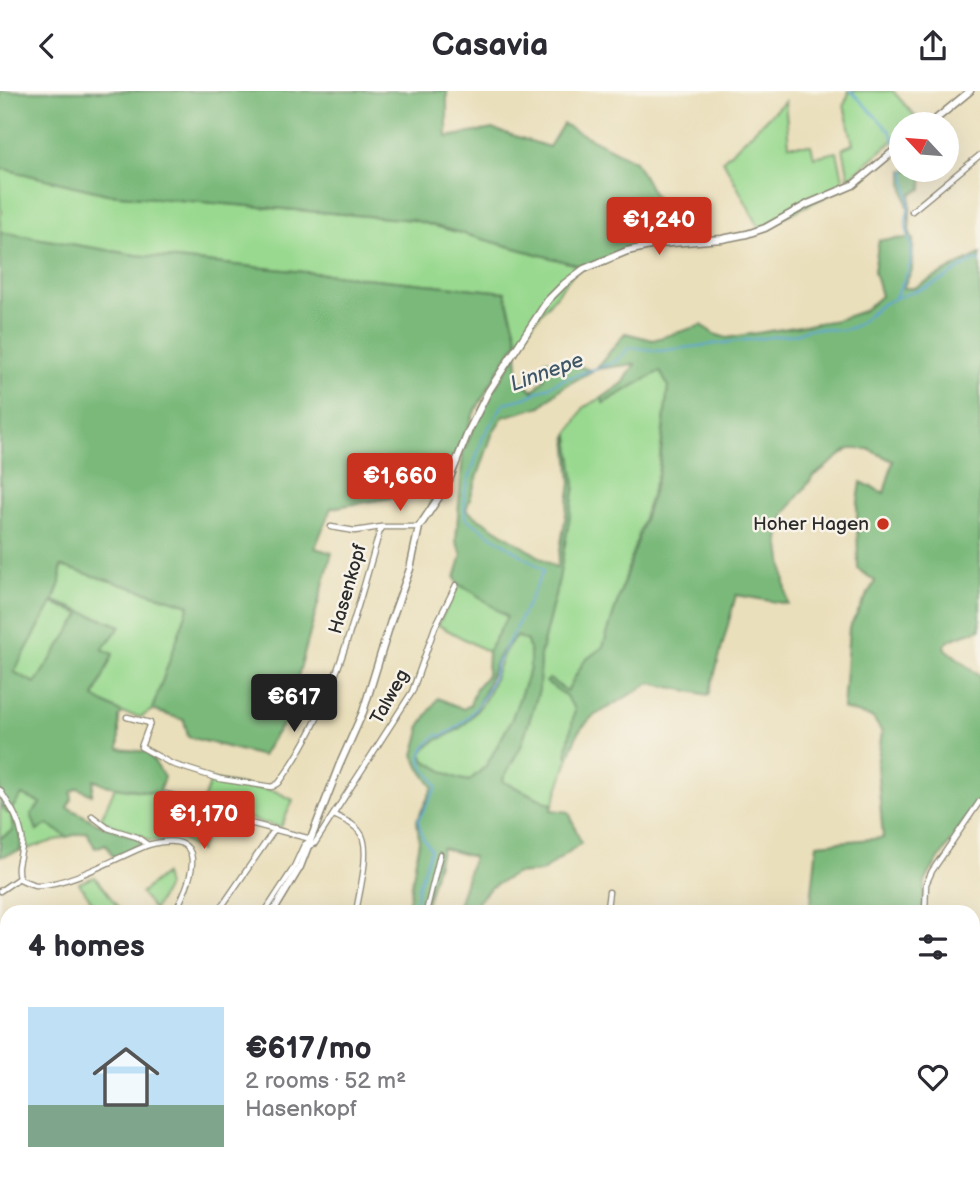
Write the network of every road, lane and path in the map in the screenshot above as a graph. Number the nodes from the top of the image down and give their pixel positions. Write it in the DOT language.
graph roads {
  1 [pos="970,91"];
  2 [pos="945,112"];
  3 [pos="889,154"];
  4 [pos="980,155"];
  5 [pos="912,211"];
  6 [pos="331,527"];
  7 [pos="381,527"];
  8 [pos="419,527"];
  9 [pos="456,586"];
  10 [pos="127,716"];
  11 [pos="0,790"];
  12 [pos="166,794"];
  13 [pos="980,801"];
  14 [pos="92,815"];
  15 [pos="334,815"];
  16 [pos="276,829"];
  17 [pos="310,842"];
  18 [pos="148,845"];
  19 [pos="440,854"];
  20 [pos="19,878"];
  21 [pos="0,891"];
  22 [pos="609,892"];
  23 [pos="178,905"];
  24 [pos="223,905"];
  25 [pos="270,905"];
  26 [pos="277,905"];
  27 [pos="357,905"];
  28 [pos="428,905"];
  29 [pos="607,905"];
  30 [pos="927,905"];
  1 -- 2 [label="main road"];
  3 -- 8 [label="main road"];
  4 -- 5 [label="street"];
  6 -- 7 [label="street"];
  7 -- 8 [label="street"];
  7 -- 10 [label="street, Hasenkopf"];
  8 -- 17 [label="main road"];
  9 -- 15 [label="street, Talweg"];
  11 -- 20 [label="street"];
  12 -- 16 [label="street"];
  13 -- 30 [label="street"];
  14 -- 18 [label="street"];
  15 -- 17 [label="street, Talweg"];
  15 -- 27 [label="street"];
  16 -- 17 [label="street"];
  16 -- 24 [label="street"];
  17 -- 25 [label="street, Talweg"];
  17 -- 26 [label="main road"];
  18 -- 20 [label="street"];
  18 -- 23 [label="street"];
  19 -- 28 [label="street"];
  20 -- 21 [label="street"];
  22 -- 29 [label="street"];
}
